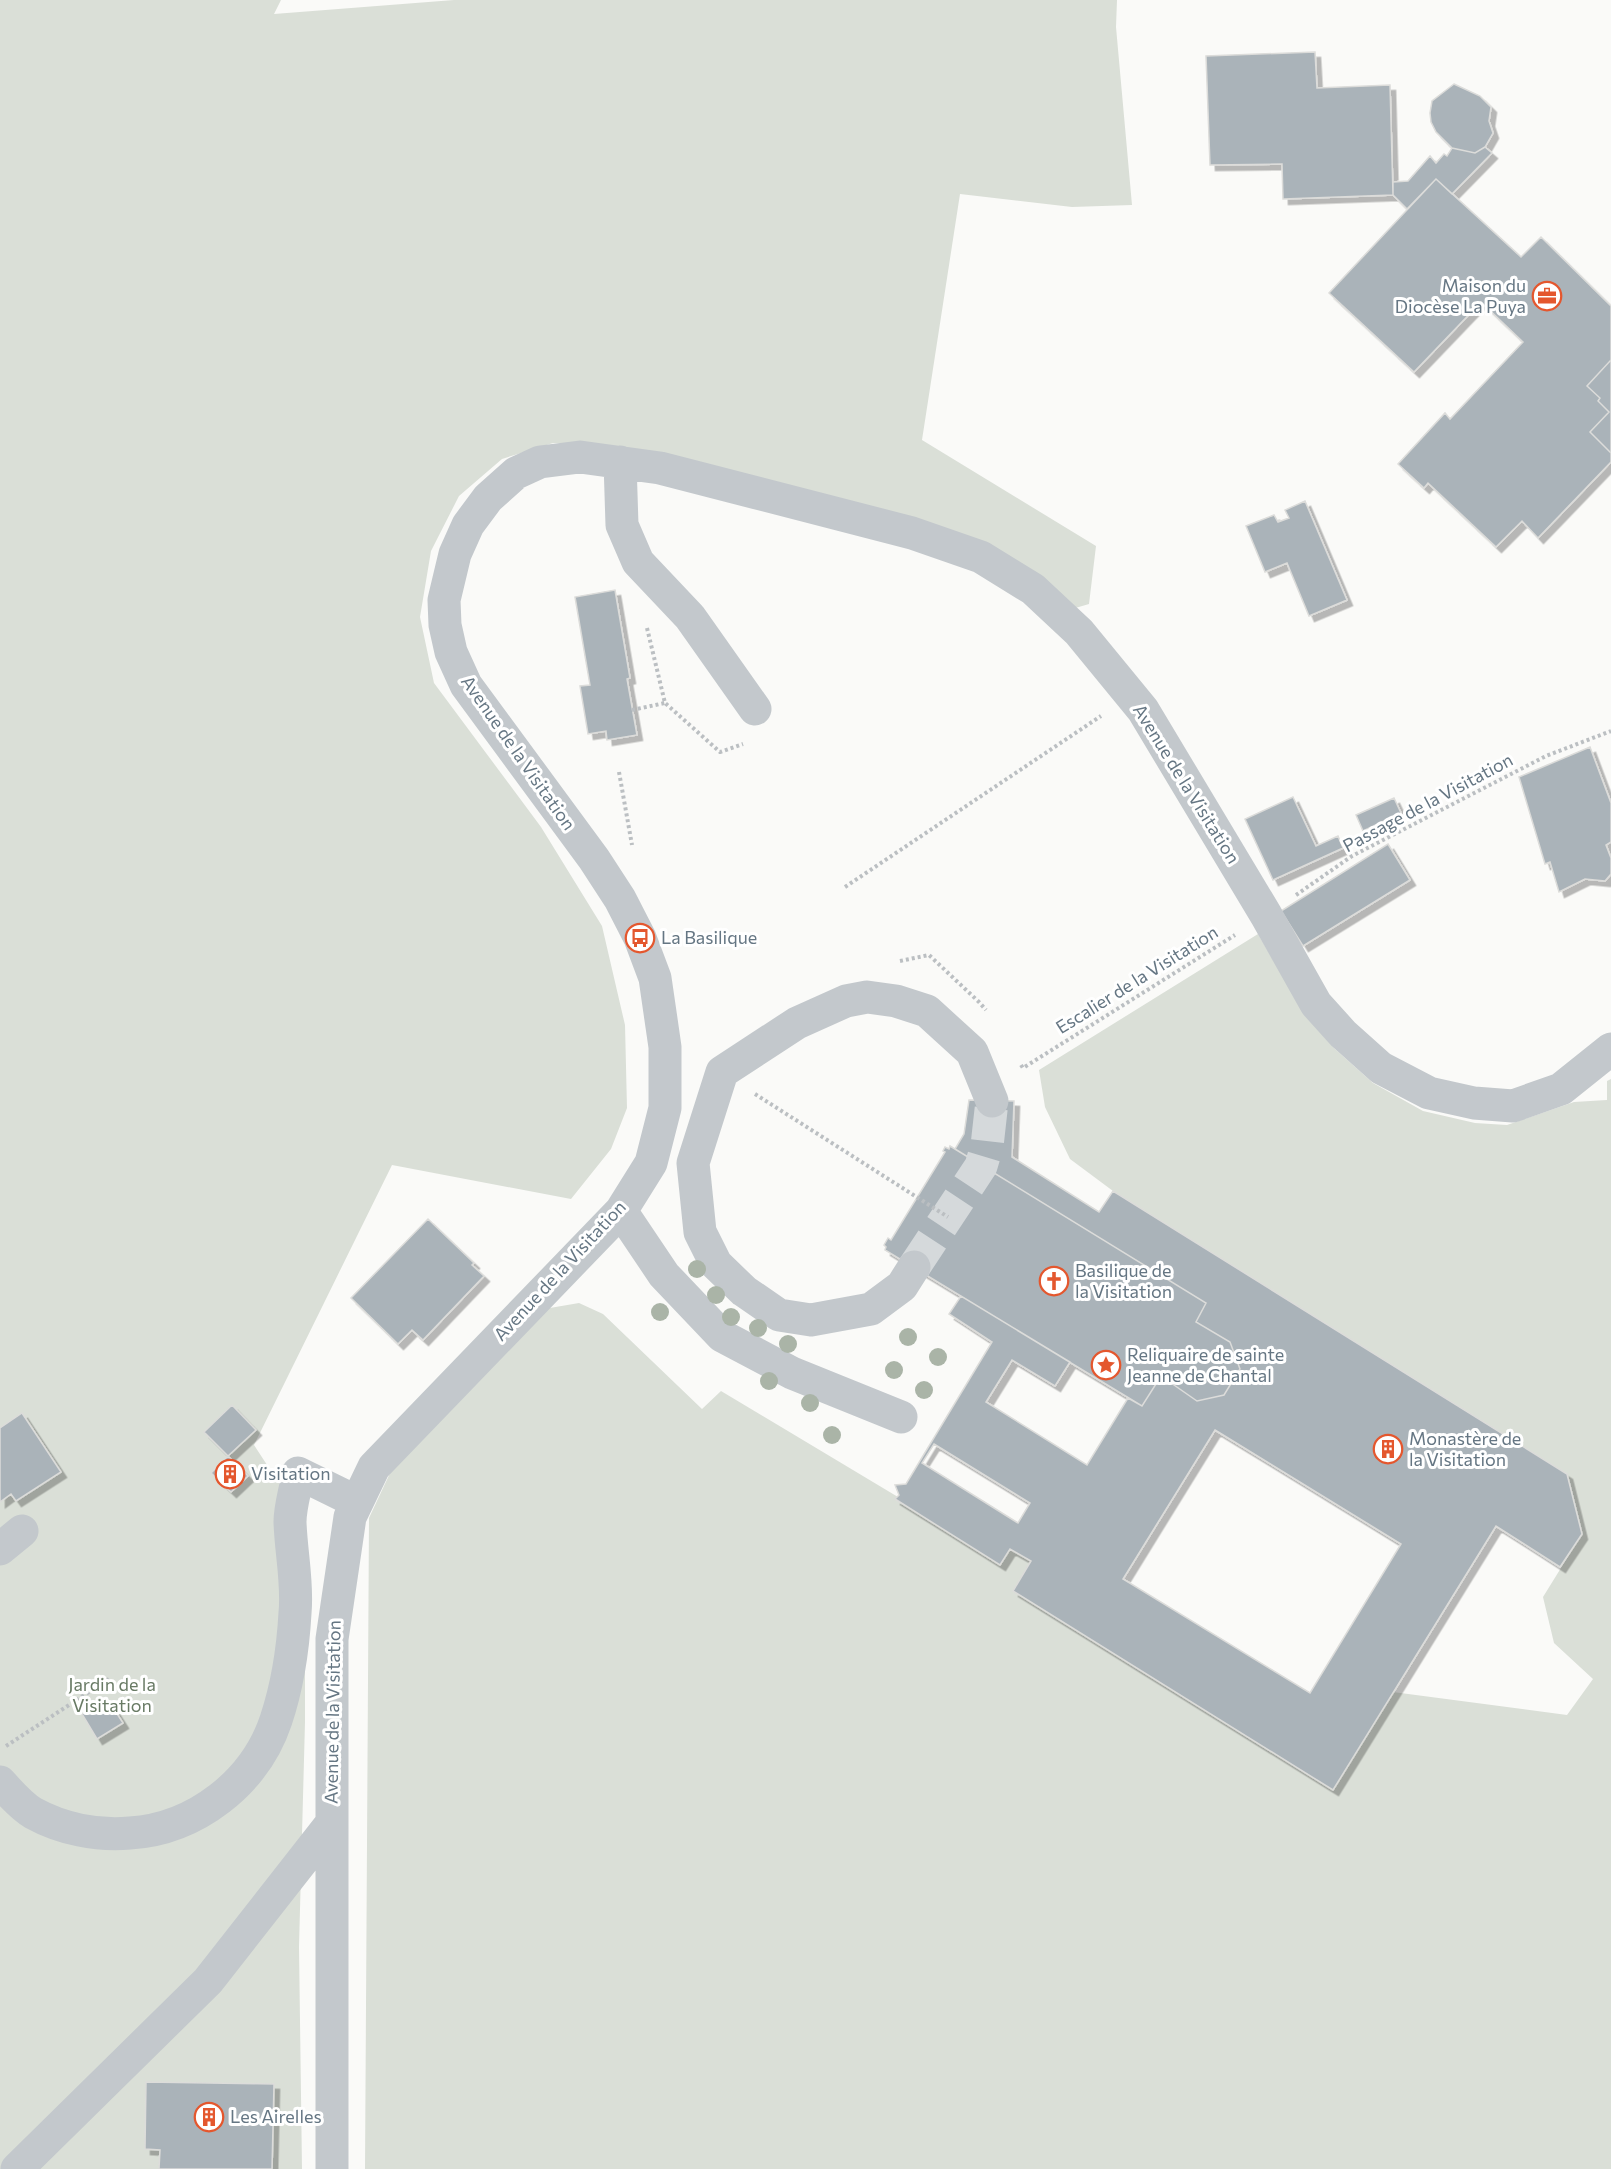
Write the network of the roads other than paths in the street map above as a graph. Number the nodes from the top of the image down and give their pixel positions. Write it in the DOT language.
graph roads {
  1 [pos="620,462"];
  2 [pos="755,709"];
  3 [pos="1611,1049"];
  4 [pos="992,1101"];
  5 [pos="621,1211"];
  6 [pos="914,1267"];
  7 [pos="901,1417"];
  8 [pos="357,1502"];
  9 [pos="0,1782"];
  10 [pos="331,1824"];
  11 [pos="17,2169"];
  12 [pos="332,2169"];
  1 -- 2 [label="street"];
  1 -- 3 [label="street, Avenue de la Visitation"];
  1 -- 5 [label="street, Avenue de la Visitation"];
  4 -- 6 [label="street"];
  5 -- 7 [label="street"];
  5 -- 8 [label="street, Avenue de la Visitation"];
  8 -- 9 [label="street"];
  8 -- 10 [label="street, Avenue de la Visitation"];
  10 -- 11 [label="street"];
  10 -- 12 [label="street, Avenue de la Visitation"];
}
